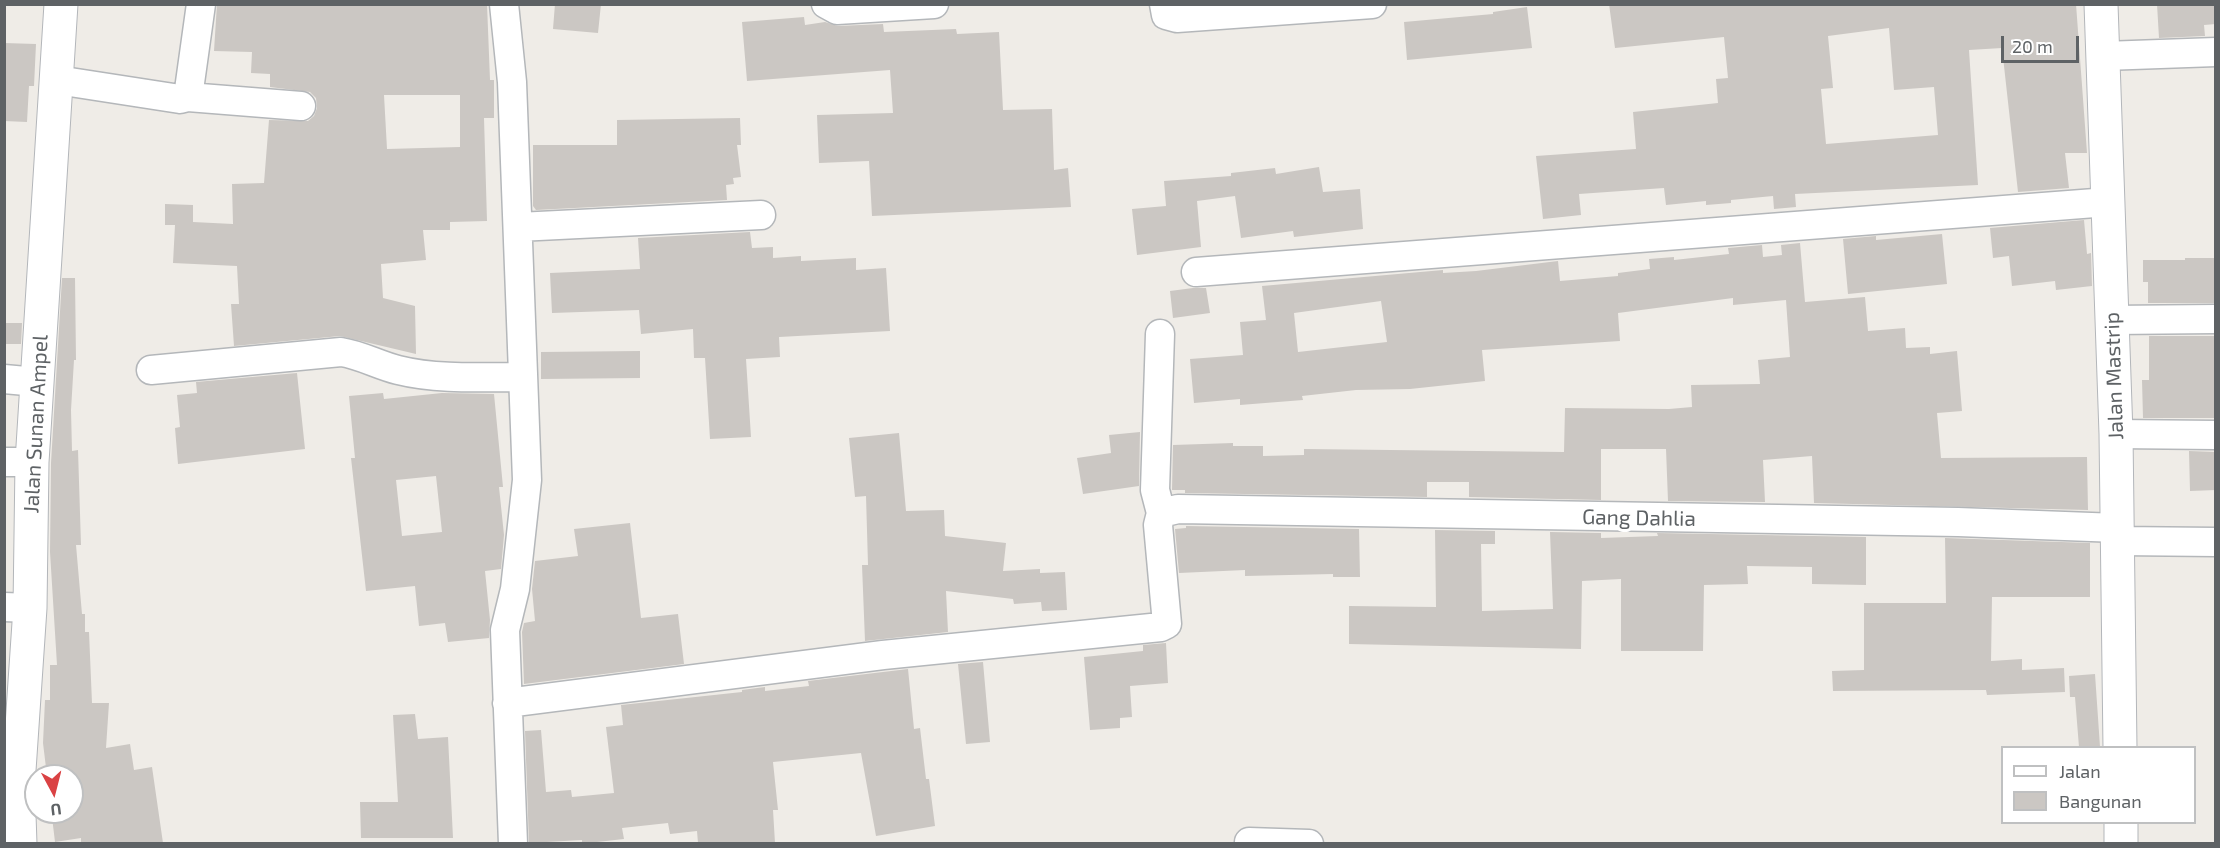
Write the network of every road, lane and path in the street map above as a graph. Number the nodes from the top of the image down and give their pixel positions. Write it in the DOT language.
graph roads {
  1 [pos="61,4"];
  2 [pos="201,4"];
  3 [pos="504,4"];
  4 [pos="826,4"];
  5 [pos="934,4"];
  6 [pos="1164,4"];
  7 [pos="1372,4"];
  8 [pos="2101,4"];
  9 [pos="2216,52"];
  10 [pos="2104,56"];
  11 [pos="80,83"];
  12 [pos="177,97"];
  13 [pos="301,106"];
  14 [pos="2108,202"];
  15 [pos="762,215"];
  16 [pos="518,227"];
  17 [pos="1196,272"];
  18 [pos="2216,319"];
  19 [pos="2111,320"];
  20 [pos="1160,334"];
  21 [pos="151,370"];
  22 [pos="524,377"];
  23 [pos="4,379"];
  24 [pos="37,382"];
  25 [pos="2116,434"];
  26 [pos="2216,435"];
  27 [pos="18,462"];
  28 [pos="1161,513"];
  29 [pos="2118,535"];
  30 [pos="2216,542"];
  31 [pos="17,608"];
  32 [pos="507,703"];
  33 [pos="2120,746"];
  34 [pos="2121,824"];
  35 [pos="1250,842"];
  36 [pos="20,843"];
  37 [pos="513,843"];
  38 [pos="1310,843"];
  39 [pos="2121,843"];
  1 -- 11 [label="main road, Jalan Sunan Ampel"];
  2 -- 12 [label="street"];
  3 -- 16 [label="street"];
  4 -- 5 [label="street"];
  6 -- 7 [label="street"];
  8 -- 10 [label="main road, Jalan Mastrip"];
  9 -- 10 [label="street"];
  10 -- 14 [label="main road, Jalan Mastrip"];
  11 -- 12 [label="street"];
  11 -- 24 [label="main road, Jalan Sunan Ampel"];
  12 -- 13 [label="street"];
  14 -- 17 [label="street"];
  14 -- 19 [label="main road, Jalan Mastrip"];
  15 -- 16 [label="street"];
  16 -- 22 [label="street"];
  18 -- 19 [label="street"];
  19 -- 25 [label="main road, Jalan Mastrip"];
  20 -- 28 [label="street"];
  21 -- 22 [label="street"];
  22 -- 32 [label="street"];
  23 -- 24 [label="street"];
  24 -- 27 [label="main road, Jalan Sunan Ampel"];
  25 -- 26 [label="street"];
  25 -- 29 [label="main road, Jalan Mastrip"];
  27 -- 31 [label="main road, Jalan Sunan Ampel"];
  28 -- 29 [label="street, Gang Dahlia"];
  28 -- 32 [label="street"];
  29 -- 30 [label="street, Gang Dahlia"];
  29 -- 33 [label="main road, Jalan Mastrip"];
  31 -- 36 [label="main road, Jalan Sunan Ampel"];
  32 -- 37 [label="street"];
  34 -- 39 [label="main road"];
  35 -- 38 [label="street"];
}
